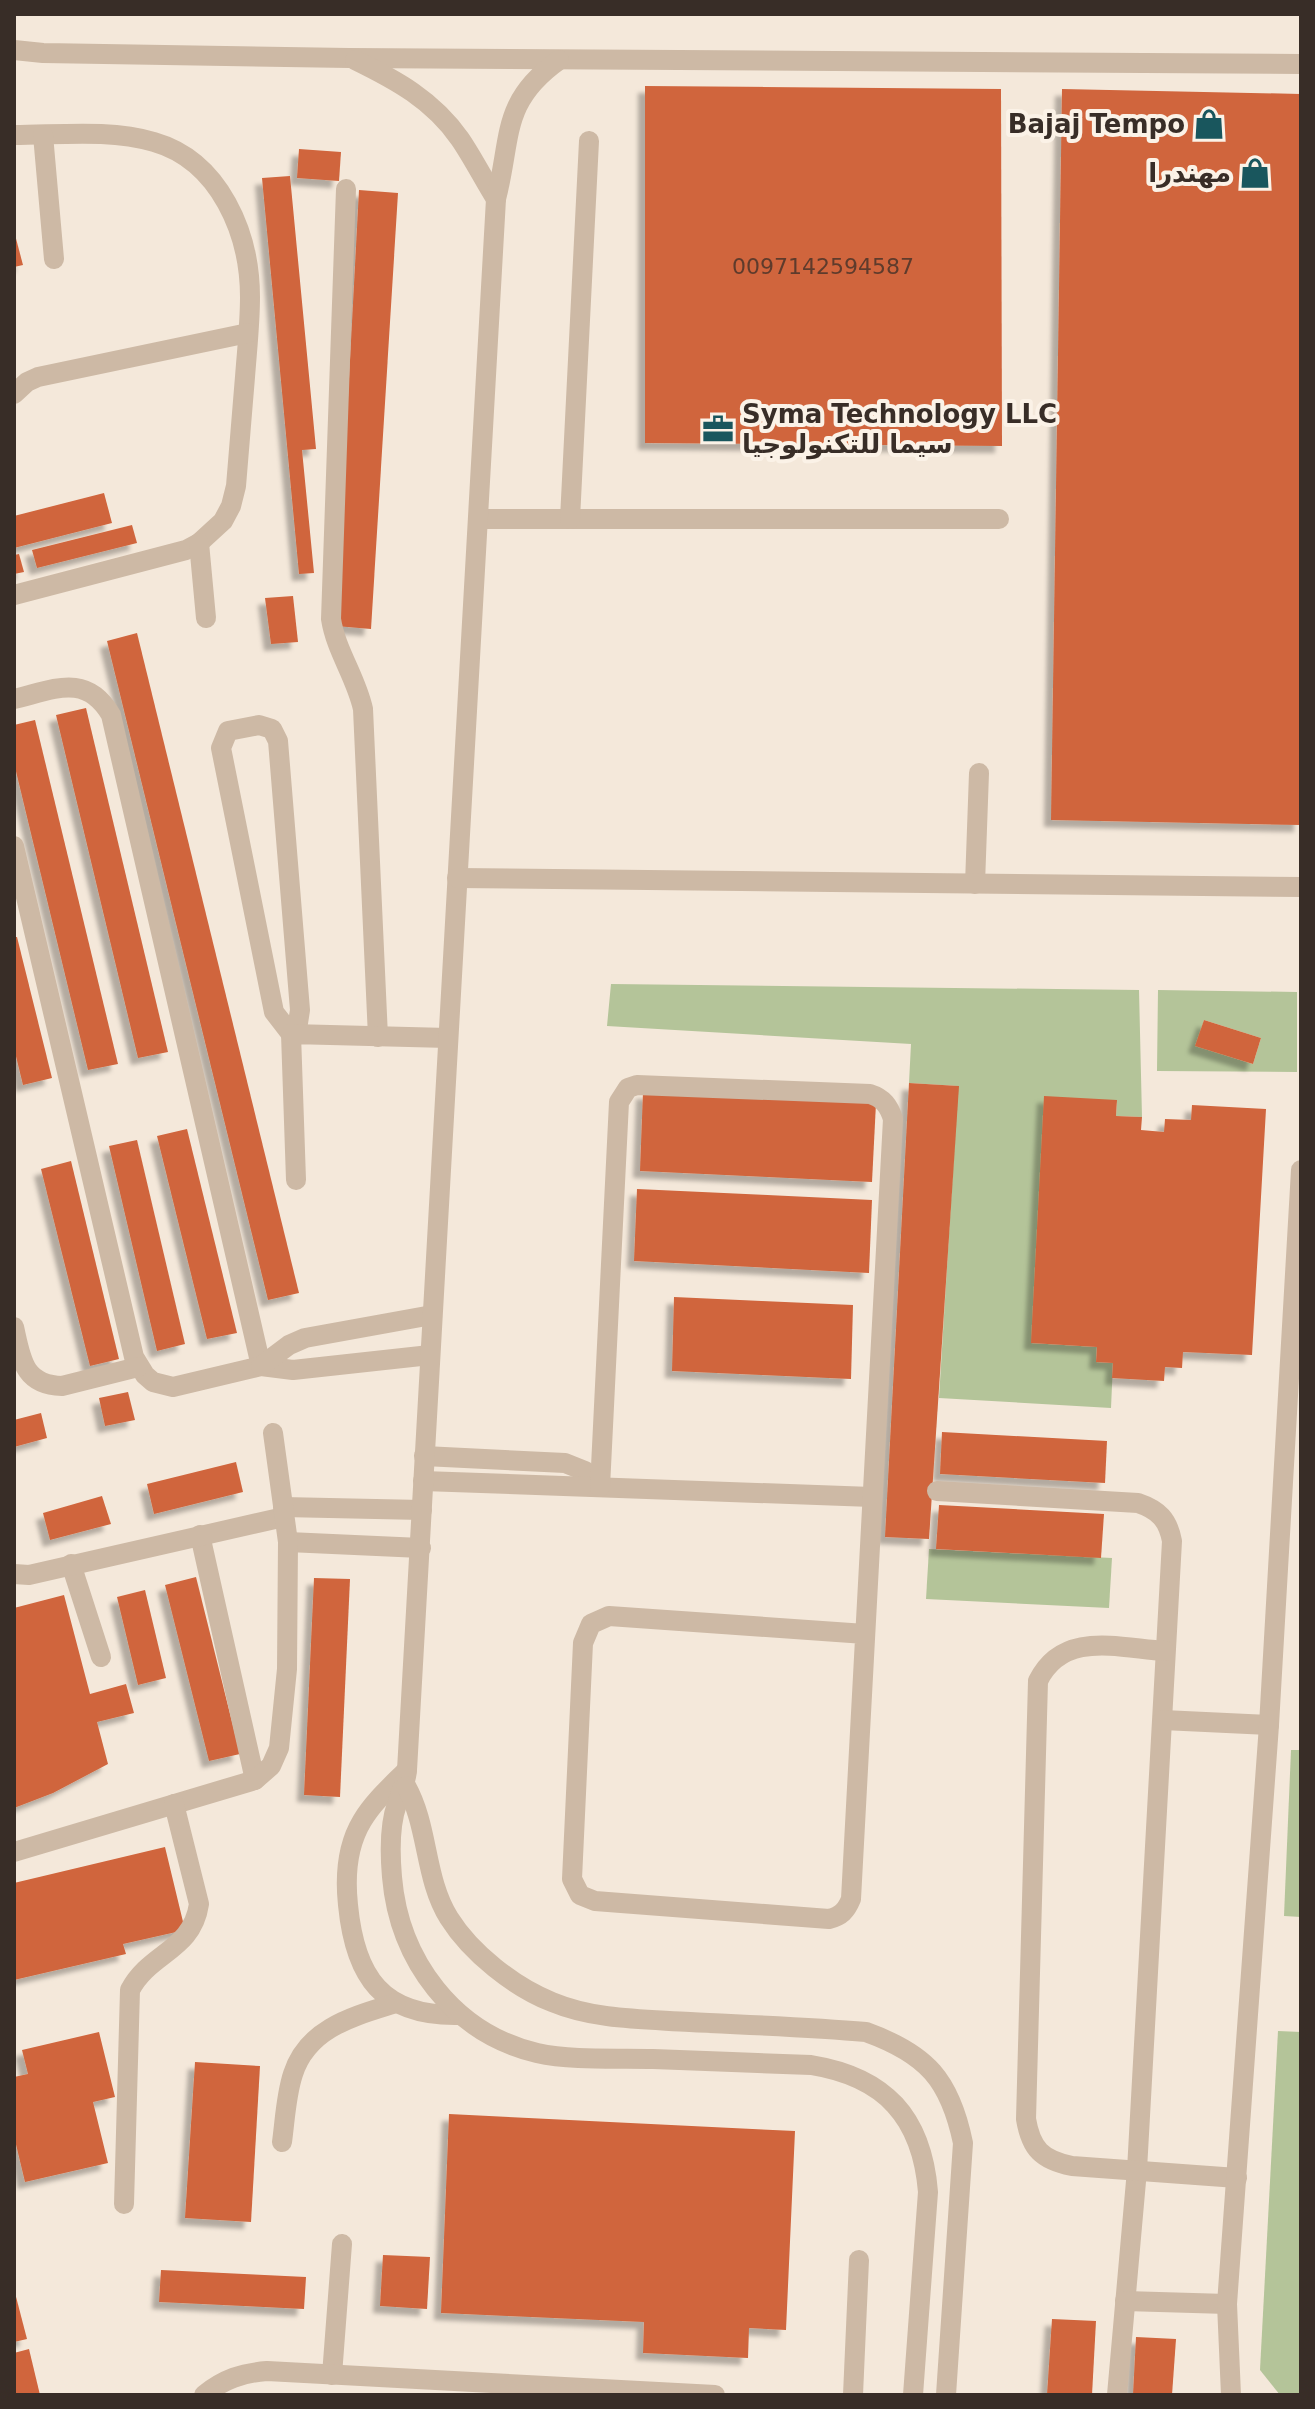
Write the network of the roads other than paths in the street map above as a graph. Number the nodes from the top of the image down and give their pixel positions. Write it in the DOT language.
graph roads {
  1 [pos="14,50"];
  2 [pos="349,58"];
  3 [pos="559,60"];
  4 [pos="1301,64"];
  5 [pos="14,135"];
  6 [pos="43,135"];
  7 [pos="589,141"];
  8 [pos="346,189"];
  9 [pos="496,199"];
  10 [pos="54,259"];
  11 [pos="248,333"];
  12 [pos="14,394"];
  13 [pos="478,519"];
  14 [pos="570,519"];
  15 [pos="999,519"];
  16 [pos="199,543"];
  17 [pos="14,595"];
  18 [pos="206,618"];
  19 [pos="14,699"];
  20 [pos="979,773"];
  21 [pos="14,846"];
  22 [pos="457,878"];
  23 [pos="975,884"];
  24 [pos="1301,887"];
  25 [pos="23,928"];
  26 [pos="291,1034"];
  27 [pos="378,1037"];
  28 [pos="448,1038"];
  29 [pos="1301,1170"];
  30 [pos="296,1180"];
  31 [pos="432,1315"];
  32 [pos="14,1327"];
  33 [pos="430,1355"];
  34 [pos="261,1366"];
  35 [pos="138,1367"];
  36 [pos="273,1433"];
  37 [pos="424,1456"];
  38 [pos="423,1481"];
  39 [pos="600,1487"];
  40 [pos="937,1491"];
  41 [pos="872,1497"];
  42 [pos="422,1510"];
  43 [pos="284,1512"];
  44 [pos="200,1535"];
  45 [pos="288,1542"];
  46 [pos="421,1548"];
  47 [pos="71,1564"];
  48 [pos="14,1574"];
  49 [pos="865,1634"];
  50 [pos="1165,1651"];
  51 [pos="101,1657"];
  52 [pos="1163,1720"];
  53 [pos="1269,1725"];
  54 [pos="406,1778"];
  55 [pos="255,1780"];
  56 [pos="174,1804"];
  57 [pos="14,1852"];
  58 [pos="396,2003"];
  59 [pos="460,2015"];
  60 [pos="282,2142"];
  61 [pos="1137,2170"];
  62 [pos="1237,2178"];
  63 [pos="124,2204"];
  64 [pos="342,2244"];
  65 [pos="859,2260"];
  66 [pos="1125,2301"];
  67 [pos="1227,2304"];
  68 [pos="332,2375"];
  69 [pos="204,2395"];
  70 [pos="715,2395"];
  71 [pos="853,2395"];
  72 [pos="913,2395"];
  73 [pos="946,2395"];
  74 [pos="1117,2395"];
  75 [pos="1231,2395"];
  1 -- 2 [label="street"];
  2 -- 3 [label="street"];
  2 -- 9 [label="street"];
  3 -- 4 [label="street"];
  3 -- 9 [label="street"];
  5 -- 6 [label="street"];
  6 -- 10 [label="street"];
  6 -- 11 [label="street"];
  7 -- 14 [label="street"];
  8 -- 27 [label="street"];
  9 -- 13 [label="street"];
  11 -- 12 [label="street"];
  11 -- 16 [label="street"];
  13 -- 14 [label="street"];
  13 -- 22 [label="street"];
  14 -- 15 [label="street"];
  16 -- 17 [label="street"];
  16 -- 18 [label="street"];
  19 -- 34 [label="street"];
  20 -- 23 [label="street"];
  21 -- 25 [label="street"];
  22 -- 23 [label="street"];
  22 -- 28 [label="street"];
  23 -- 24 [label="street"];
  25 -- 35 [label="street"];
  26 -- 26 [label="street"];
  26 -- 27 [label="street"];
  26 -- 30 [label="street"];
  27 -- 28 [label="street"];
  28 -- 31 [label="street"];
  29 -- 53 [label="street"];
  31 -- 33 [label="street"];
  31 -- 34 [label="street"];
  32 -- 35 [label="street"];
  33 -- 34 [label="street"];
  33 -- 37 [label="street"];
  34 -- 35 [label="street"];
  36 -- 43 [label="street"];
  37 -- 38 [label="street"];
  37 -- 39 [label="street"];
  38 -- 39 [label="street"];
  38 -- 42 [label="street"];
  39 -- 41 [label="street"];
  39 -- 41 [label="street"];
  40 -- 50 [label="street"];
  41 -- 49 [label="street"];
  42 -- 43 [label="street"];
  42 -- 46 [label="street"];
  43 -- 44 [label="street"];
  43 -- 45 [label="street"];
  44 -- 47 [label="street"];
  44 -- 55 [label="street"];
  45 -- 46 [label="street"];
  45 -- 55 [label="street"];
  46 -- 54 [label="street"];
  47 -- 48 [label="street"];
  47 -- 51 [label="street"];
  49 -- 49 [label="street"];
  50 -- 52 [label="street"];
  50 -- 61 [label="street"];
  52 -- 53 [label="street"];
  52 -- 61 [label="street"];
  53 -- 62 [label="street"];
  54 -- 58 [label="street"];
  54 -- 59 [label="street"];
  54 -- 73 [label="street"];
  55 -- 56 [label="street"];
  56 -- 57 [label="street"];
  56 -- 63 [label="street"];
  58 -- 59 [label="street"];
  58 -- 60 [label="street"];
  59 -- 72 [label="street"];
  61 -- 62 [label="street"];
  61 -- 66 [label="street"];
  62 -- 67 [label="street"];
  64 -- 68 [label="street"];
  65 -- 71 [label="street"];
  66 -- 67 [label="street"];
  66 -- 74 [label="street"];
  67 -- 75 [label="street"];
  68 -- 69 [label="street"];
  68 -- 70 [label="street"];
}
